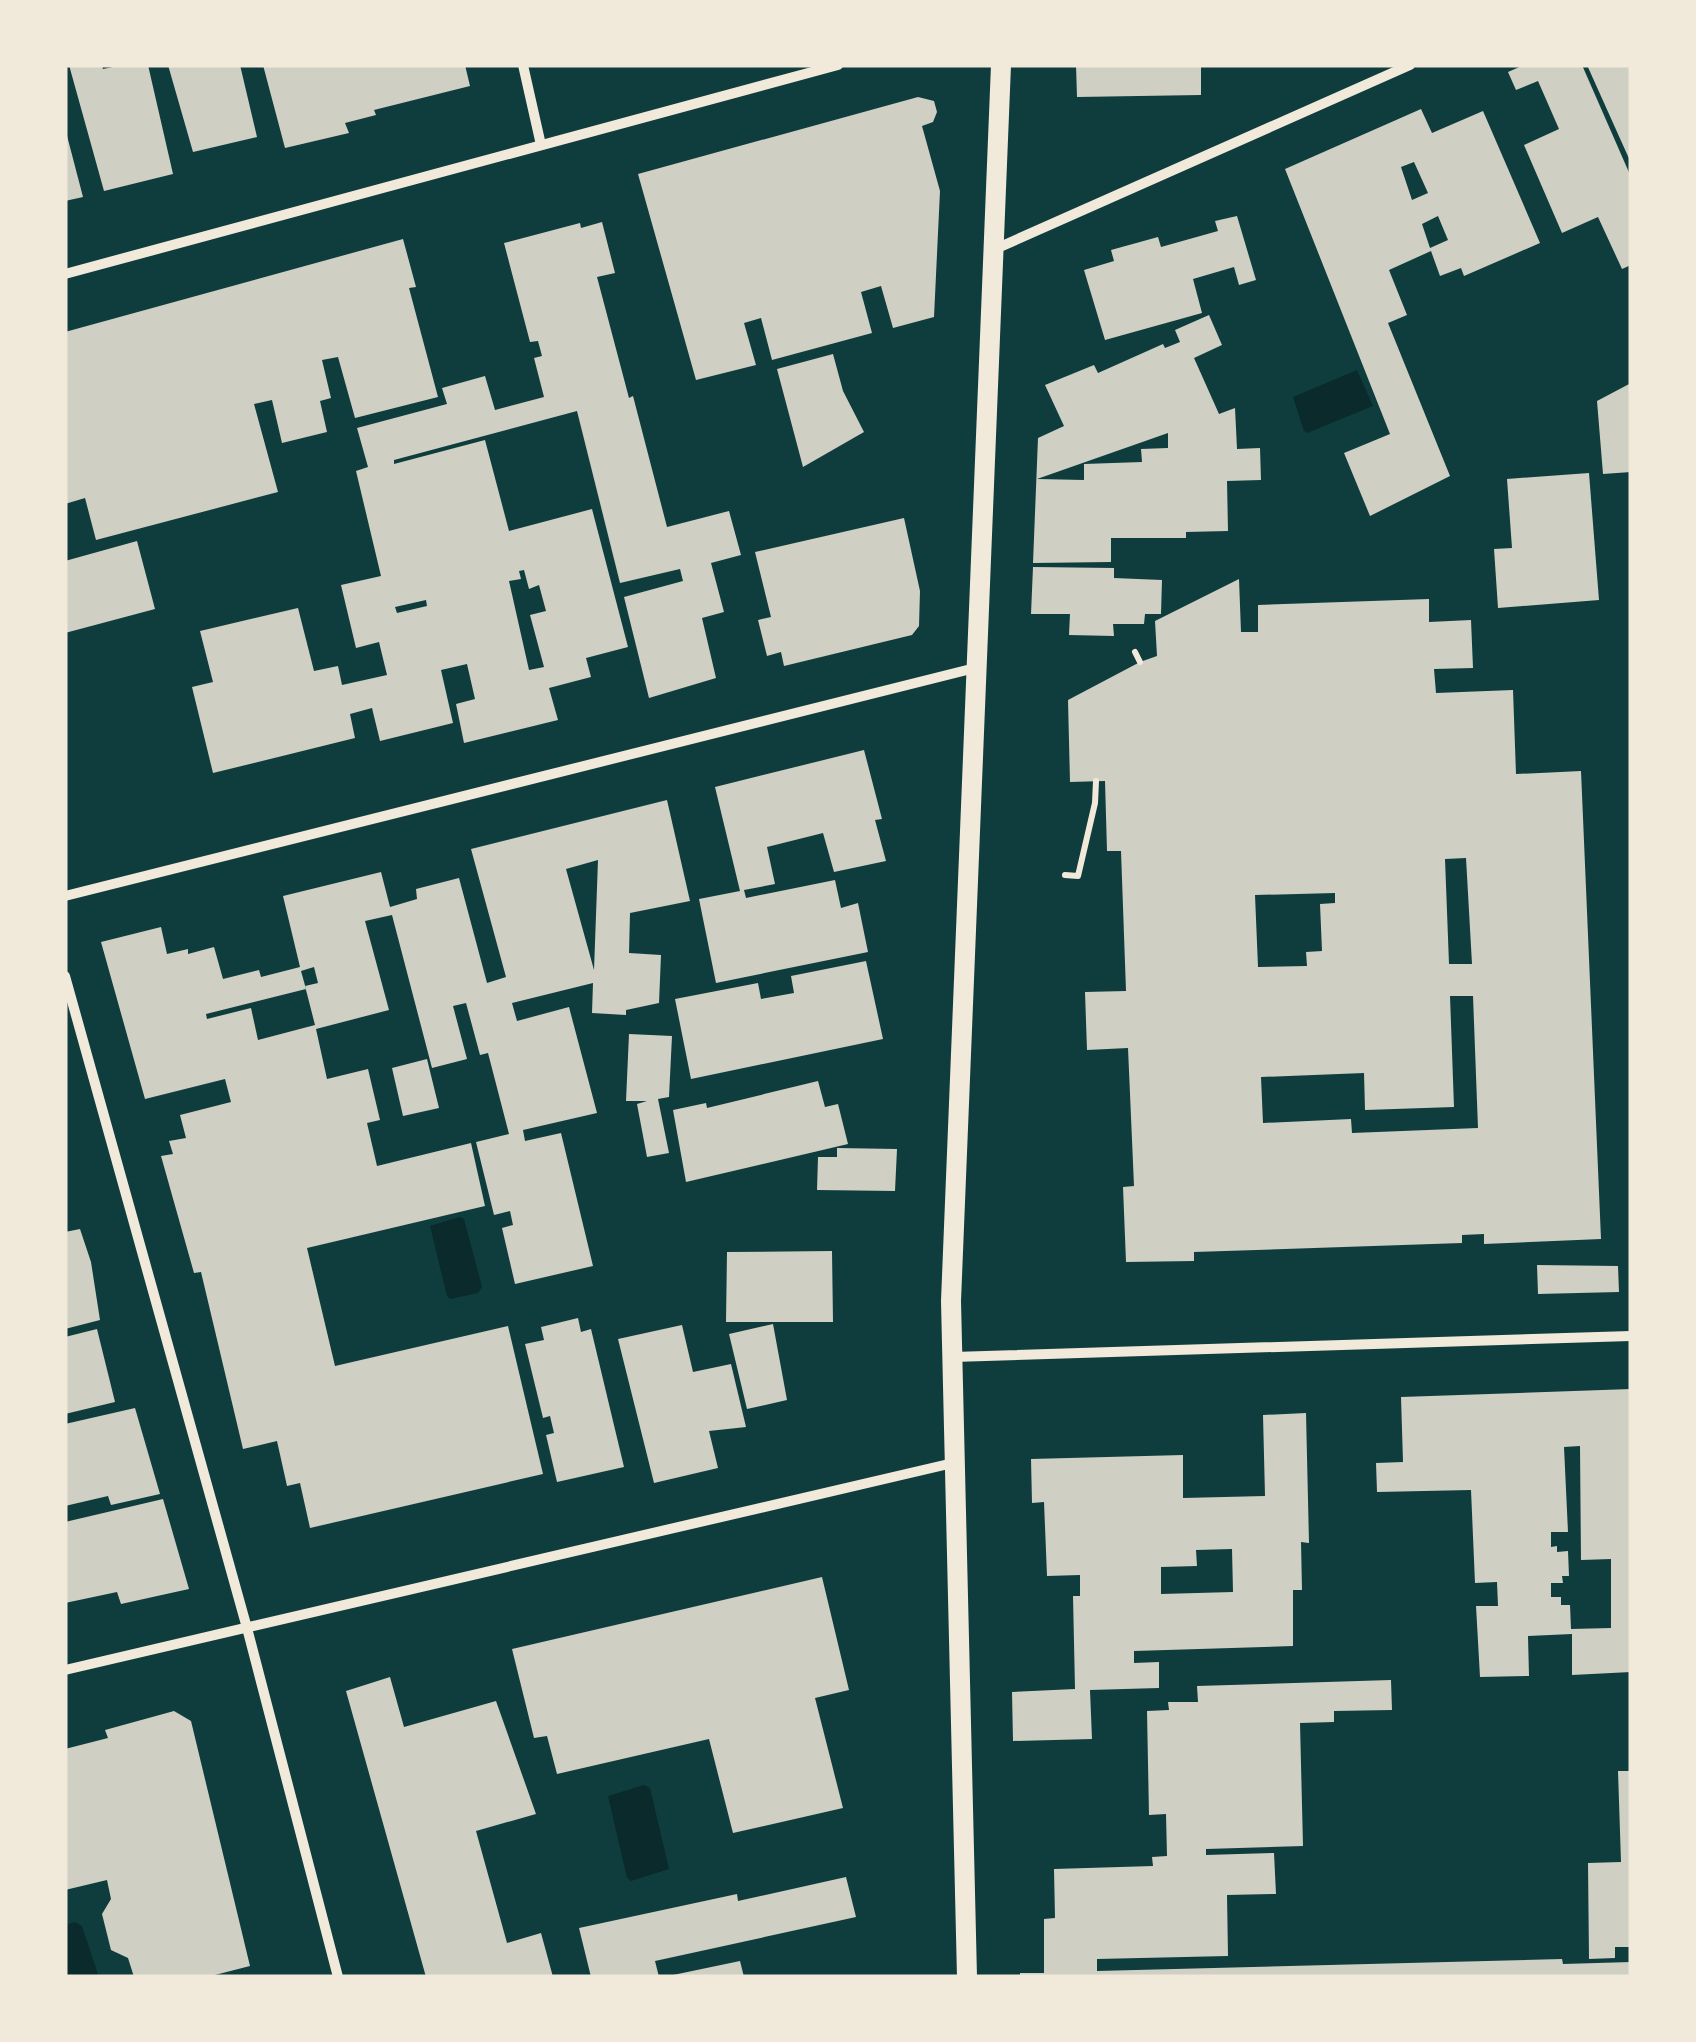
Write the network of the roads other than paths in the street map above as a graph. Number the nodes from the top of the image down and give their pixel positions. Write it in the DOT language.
graph roads {
  1 [pos="523,65"];
  2 [pos="838,65"];
  3 [pos="1001,65"];
  4 [pos="1410,65"];
  5 [pos="542,145"];
  6 [pos="992,250"];
  7 [pos="65,274"];
  8 [pos="975,668"];
  9 [pos="65,896"];
  10 [pos="65,976"];
  11 [pos="1631,1336"];
  12 [pos="952,1357"];
  13 [pos="953,1463"];
  14 [pos="247,1628"];
  15 [pos="65,1670"];
  16 [pos="338,1977"];
  17 [pos="967,1977"];
  1 -- 5 [label="street"];
  2 -- 5 [label="street"];
  3 -- 6 [label="main road"];
  4 -- 6 [label="street"];
  5 -- 7 [label="street"];
  6 -- 8 [label="main road"];
  8 -- 9 [label="street"];
  8 -- 12 [label="main road"];
  10 -- 14 [label="street"];
  11 -- 12 [label="street"];
  12 -- 13 [label="main road"];
  13 -- 14 [label="street"];
  13 -- 17 [label="main road"];
  14 -- 15 [label="street"];
  14 -- 16 [label="street"];
}
